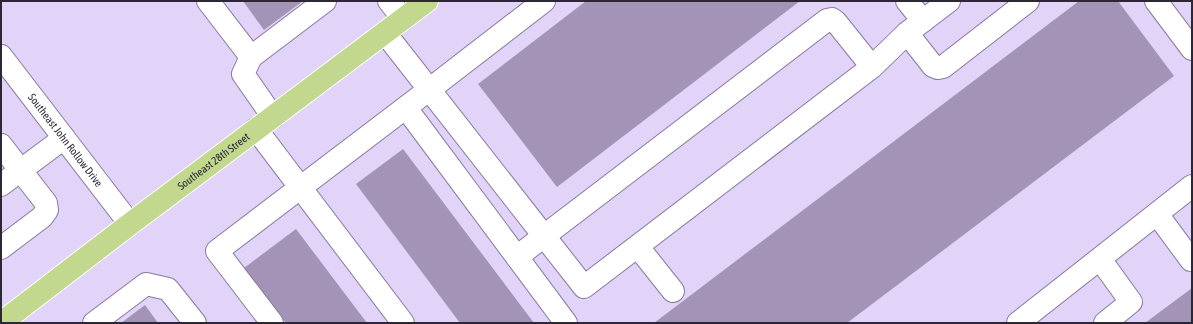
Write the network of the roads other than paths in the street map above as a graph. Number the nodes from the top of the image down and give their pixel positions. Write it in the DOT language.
graph roads {
  1 [pos="208,1"];
  2 [pos="325,1"];
  3 [pos="389,1"];
  4 [pos="427,1"];
  5 [pos="544,1"];
  6 [pos="907,1"];
  7 [pos="949,1"];
  8 [pos="1028,1"];
  9 [pos="1156,1"];
  10 [pos="403,19"];
  11 [pos="915,27"];
  12 [pos="385,33"];
  13 [pos="1192,49"];
  14 [pos="1,56"];
  15 [pos="251,57"];
  16 [pos="872,67"];
  17 [pos="430,90"];
  18 [pos="406,108"];
  19 [pos="274,116"];
  20 [pos="256,129"];
  21 [pos="64,138"];
  22 [pos="1,145"];
  23 [pos="20,170"];
  24 [pos="1,185"];
  25 [pos="1192,186"];
  26 [pos="301,187"];
  27 [pos="1157,214"];
  28 [pos="130,224"];
  29 [pos="544,236"];
  30 [pos="638,246"];
  31 [pos="1,248"];
  32 [pos="517,257"];
  33 [pos="1100,259"];
  34 [pos="1191,260"];
  35 [pos="673,291"];
  36 [pos="1,323"];
  37 [pos="94,323"];
  38 [pos="195,323"];
  39 [pos="272,323"];
  40 [pos="403,323"];
  41 [pos="566,323"];
  42 [pos="1018,323"];
  43 [pos="1105,323"];
  1 -- 15 [label="street"];
  2 -- 15 [label="street"];
  3 -- 10 [label="street"];
  4 -- 10 [label="main road, Southeast 28th Street"];
  5 -- 17 [label="street"];
  6 -- 11 [label="street"];
  7 -- 11 [label="street"];
  8 -- 11 [label="street"];
  9 -- 13 [label="street"];
  10 -- 12 [label="main road, Southeast 28th Street"];
  11 -- 16 [label="street"];
  12 -- 17 [label="street"];
  12 -- 19 [label="main road, Southeast 28th Street"];
  14 -- 21 [label="street, Southeast John Rollow Drive"];
  15 -- 19 [label="street"];
  16 -- 29 [label="street"];
  16 -- 30 [label="street"];
  17 -- 18 [label="street"];
  17 -- 29 [label="street"];
  18 -- 26 [label="street"];
  18 -- 32 [label="street"];
  19 -- 20 [label="main road, Southeast 28th Street"];
  20 -- 26 [label="street"];
  20 -- 28 [label="main road, Southeast 28th Street"];
  21 -- 23 [label="street"];
  21 -- 28 [label="street, Southeast John Rollow Drive"];
  22 -- 23 [label="street"];
  23 -- 24 [label="street"];
  23 -- 31 [label="street"];
  25 -- 27 [label="street"];
  26 -- 39 [label="street"];
  26 -- 40 [label="street"];
  27 -- 33 [label="street"];
  27 -- 34 [label="street"];
  28 -- 36 [label="main road, Southeast 28th Street"];
  29 -- 30 [label="street"];
  29 -- 32 [label="street"];
  30 -- 35 [label="street"];
  32 -- 41 [label="street"];
  33 -- 42 [label="street"];
  33 -- 43 [label="street"];
  37 -- 38 [label="street"];
}
